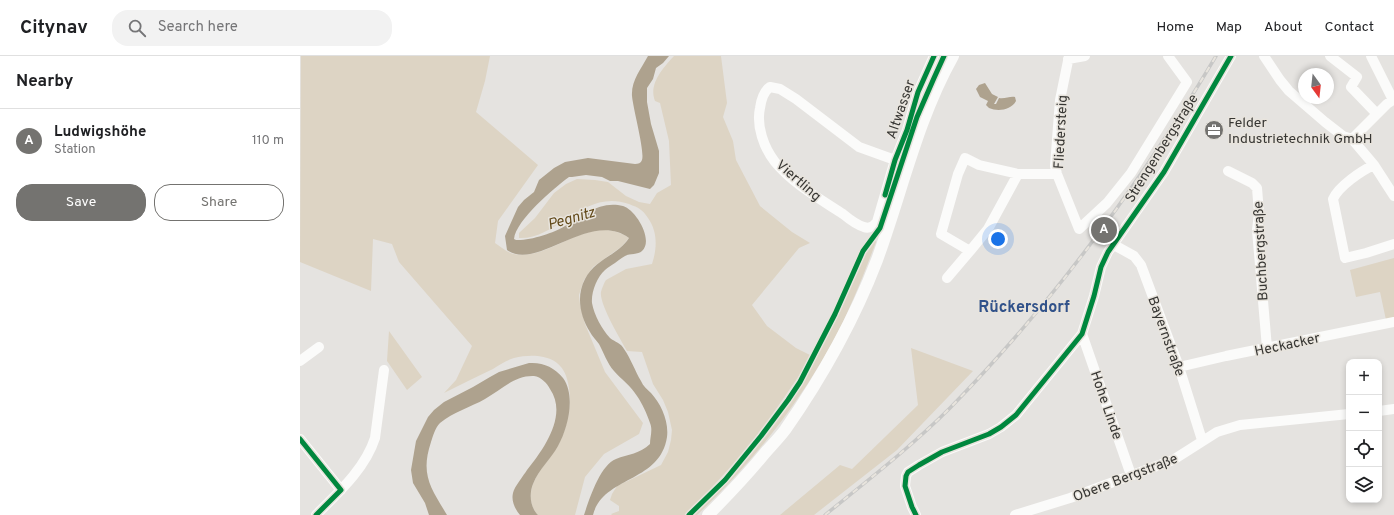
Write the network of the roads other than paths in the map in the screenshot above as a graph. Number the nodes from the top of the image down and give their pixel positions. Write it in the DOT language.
graph roads {
  1 [pos="934,56"];
  2 [pos="953,56"];
  3 [pos="1085,56"];
  4 [pos="1168,56"];
  5 [pos="1231,56"];
  6 [pos="1264,56"];
  7 [pos="1330,56"];
  8 [pos="1371,56"];
  9 [pos="1069,57"];
  10 [pos="1394,99"];
  11 [pos="1377,114"];
  12 [pos="1352,139"];
  13 [pos="895,160"];
  14 [pos="1374,165"];
  15 [pos="1228,171"];
  16 [pos="1018,174"];
  17 [pos="1057,174"];
  18 [pos="1394,196"];
  19 [pos="871,227"];
  20 [pos="1394,244"];
  21 [pos="1114,245"];
  22 [pos="970,251"];
  23 [pos="947,278"];
  24 [pos="1394,322"];
  25 [pos="1082,334"];
  26 [pos="319,347"];
  27 [pos="1267,348"];
  28 [pos="300,360"];
  29 [pos="1179,367"];
  30 [pos="384,370"];
  31 [pos="1394,409"];
  32 [pos="1382,411"];
  33 [pos="1346,414"];
  34 [pos="300,439"];
  35 [pos="1202,440"];
  36 [pos="1131,475"];
  37 [pos="341,490"];
  38 [pos="316,515"];
  39 [pos="708,515"];
  40 [pos="916,515"];
  41 [pos="1015,515"];
  1 -- 13 [label="street, Altwasser"];
  2 -- 39 [label="main road"];
  3 -- 9 [label="street"];
  4 -- 17 [label="street, Fliedersteig"];
  5 -- 21 [label="street, Strengenbergstraße"];
  6 -- 12 [label="street"];
  7 -- 11 [label="street"];
  8 -- 10 [label="street"];
  9 -- 17 [label="street, Fliedersteig"];
  10 -- 11 [label="street"];
  11 -- 12 [label="street"];
  12 -- 14 [label="street"];
  13 -- 19 [label="street, Altwasser"];
  13 -- 19 [label="street, Viertling"];
  14 -- 18 [label="street"];
  14 -- 20 [label="street"];
  15 -- 27 [label="street, Buchbergstraße"];
  16 -- 17 [label="street"];
  16 -- 22 [label="street"];
  16 -- 22 [label="street"];
  21 -- 25 [label="street, Strengenbergstraße"];
  21 -- 29 [label="street, Bayernstraße"];
  22 -- 23 [label="street"];
  24 -- 27 [label="street, Heckacker"];
  25 -- 36 [label="street, Hohe Linde"];
  25 -- 40 [label="street, Strengenbergstraße"];
  26 -- 28 [label="street"];
  27 -- 29 [label="street, Heckacker"];
  29 -- 35 [label="street, Bayernstraße"];
  30 -- 37 [label="street"];
  31 -- 32 [label="street"];
  33 -- 35 [label="street, Obere Bergstraße"];
  34 -- 37 [label="street"];
  35 -- 36 [label="street, Obere Bergstraße"];
  36 -- 41 [label="street, Obere Bergstraße"];
  37 -- 38 [label="street"];
}
